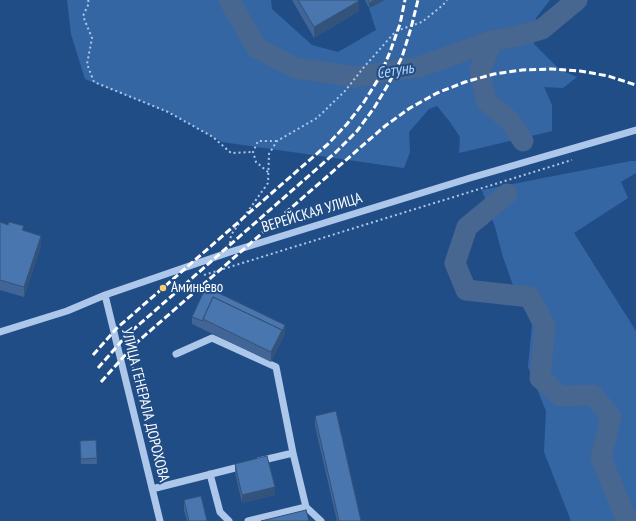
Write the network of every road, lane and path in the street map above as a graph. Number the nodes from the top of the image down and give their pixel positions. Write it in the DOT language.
graph roads {
  1 [pos="88,0"];
  2 [pos="447,0"];
  3 [pos="636,130"];
  4 [pos="277,141"];
  5 [pos="253,152"];
  6 [pos="572,160"];
  7 [pos="268,172"];
  8 [pos="230,252"];
  9 [pos="204,275"];
  10 [pos="105,295"];
  11 [pos="0,332"];
  12 [pos="176,354"];
  13 [pos="294,453"];
  14 [pos="210,474"];
  15 [pos="152,489"];
  16 [pos="306,507"];
  17 [pos="160,521"];
  18 [pos="229,521"];
  19 [pos="248,521"];
  20 [pos="321,521"];
  1 -- 5 [label="path"];
  2 -- 4 [label="path"];
  3 -- 8 [label="street, ВЕРЕЙСКАЯ УЛИЦА"];
  4 -- 5 [label="path"];
  4 -- 7 [label="path"];
  5 -- 7 [label="path"];
  6 -- 9 [label="path"];
  7 -- 8 [label="path"];
  8 -- 10 [label="street, ВЕРЕЙСКАЯ УЛИЦА"];
  10 -- 11 [label="street, ВЕРЕЙСКАЯ УЛИЦА"];
  10 -- 15 [label="street, УЛИЦА ГЕНЕРАЛА ДОРОХОВА"];
  12 -- 13 [label="street"];
  13 -- 14 [label="street"];
  13 -- 16 [label="street"];
  14 -- 15 [label="street"];
  14 -- 18 [label="street"];
  15 -- 17 [label="street, УЛИЦА ГЕНЕРАЛА ДОРОХОВА"];
  16 -- 19 [label="street"];
  16 -- 20 [label="street"];
}
